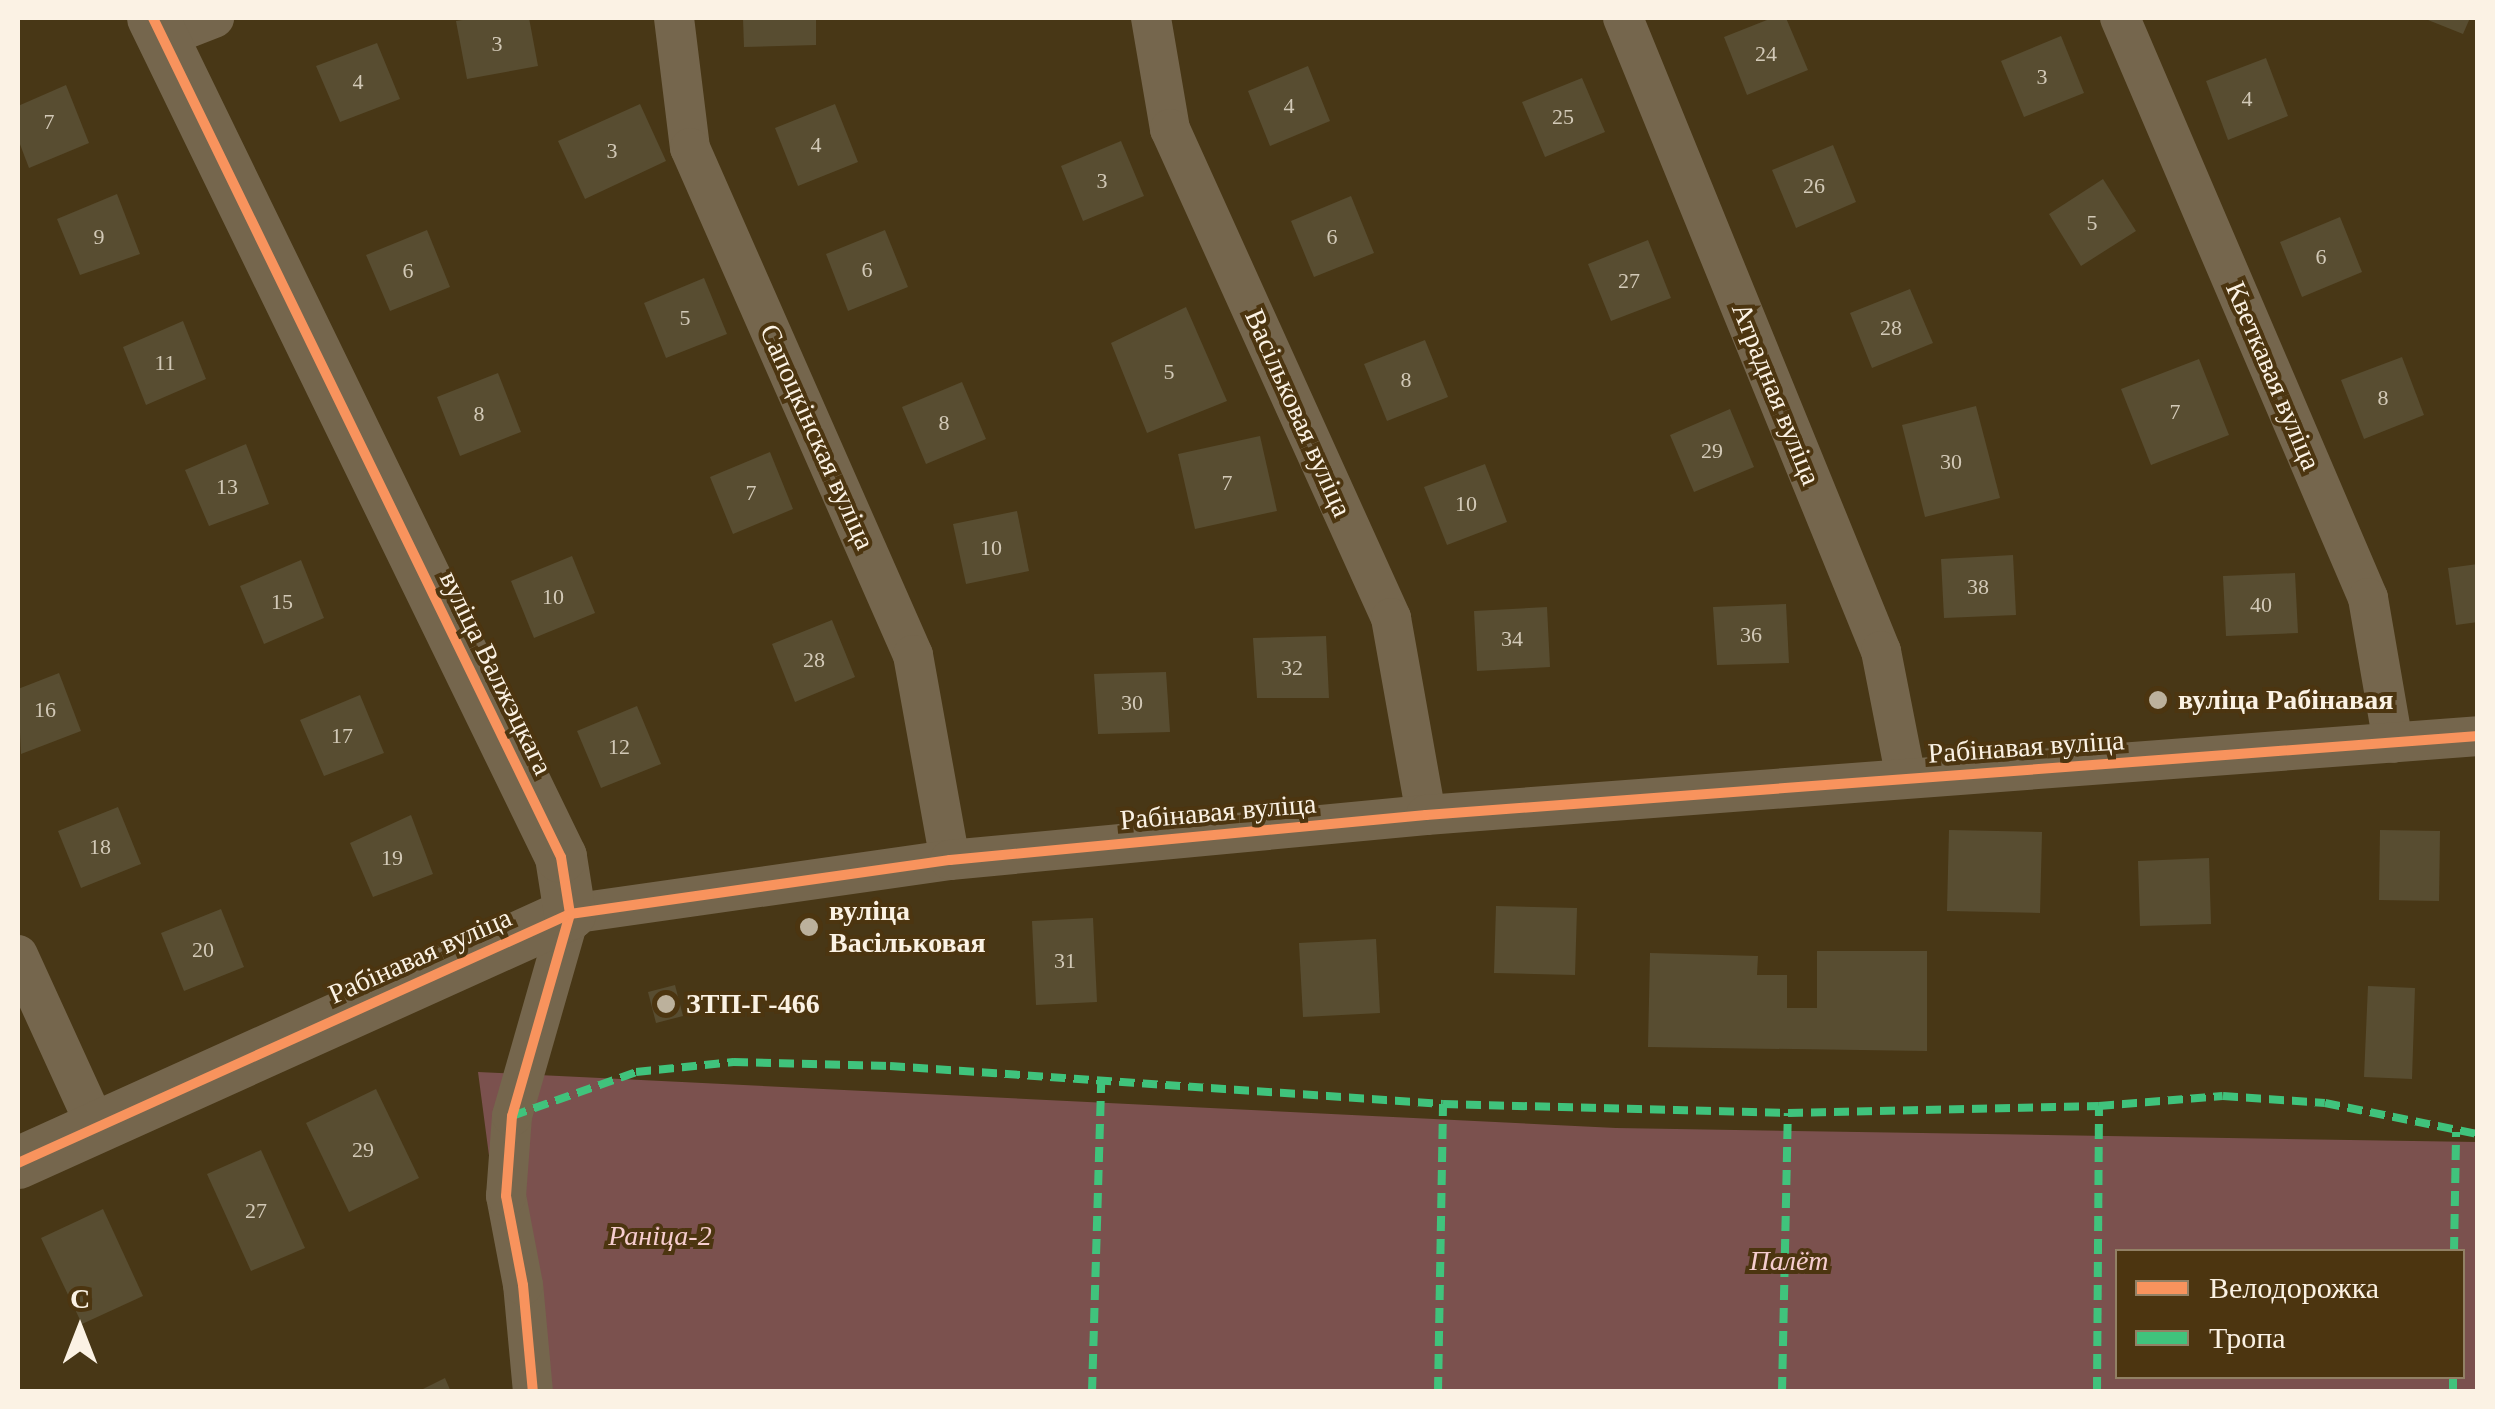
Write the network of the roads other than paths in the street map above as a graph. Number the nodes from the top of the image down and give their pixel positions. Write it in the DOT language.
graph roads {
  1 [pos="214,18"];
  2 [pos="674,18"];
  3 [pos="1151,18"];
  4 [pos="1623,18"];
  5 [pos="2120,18"];
  6 [pos="158,28"];
  7 [pos="2478,736"];
  8 [pos="2394,744"];
  9 [pos="1906,778"];
  10 [pos="1426,815"];
  11 [pos="950,860"];
  12 [pos="570,914"];
  13 [pos="18,955"];
  14 [pos="96,1126"];
  15 [pos="18,1162"];
  16 [pos="533,1392"];
  1 -- 6 [label="street"];
  2 -- 11 [label="street, Сапоцкінская вуліца"];
  3 -- 10 [label="street, Васільковая вуліца"];
  4 -- 9 [label="street, Атрадная вуліца"];
  5 -- 8 [label="street, Кветкавая вуліца"];
  6 -- 12 [label="street, вуліца Валжэцкага"];
  7 -- 8 [label="street, Рабінавая вуліца"];
  8 -- 9 [label="street, Рабінавая вуліца"];
  9 -- 10 [label="street, Рабінавая вуліца"];
  10 -- 11 [label="street, Рабінавая вуліца"];
  11 -- 12 [label="street, Рабінавая вуліца"];
  12 -- 14 [label="street, Рабінавая вуліца"];
  12 -- 16 [label="street, вуліца Валжэцкага"];
  13 -- 14 [label="street"];
  14 -- 15 [label="street, Рабінавая вуліца"];
}
